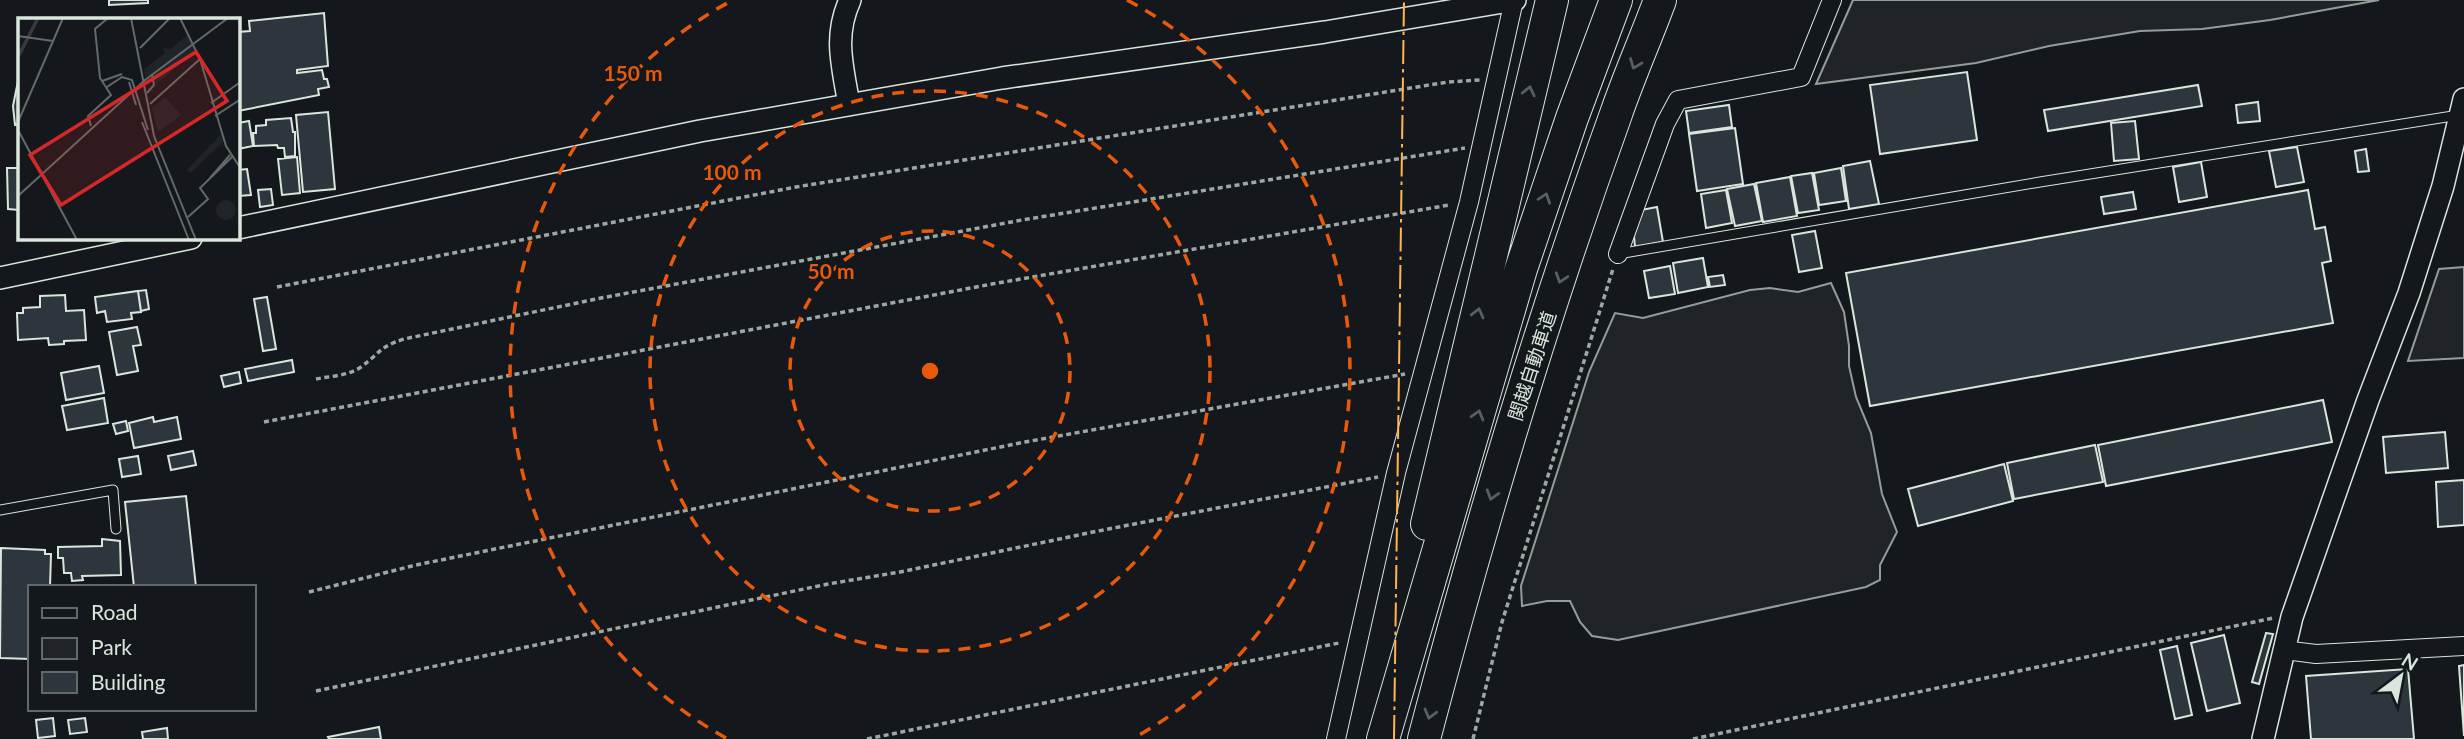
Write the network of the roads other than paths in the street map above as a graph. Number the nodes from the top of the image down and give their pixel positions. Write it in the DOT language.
graph roads {
  1 [pos="850,0"];
  2 [pos="1514,0"];
  3 [pos="1552,0"];
  4 [pos="1616,0"];
  5 [pos="1660,0"];
  6 [pos="1832,0"];
  7 [pos="849,105"];
  8 [pos="2463,106"];
  9 [pos="240,228"];
  10 [pos="181,240"];
  11 [pos="1618,254"];
  12 [pos="0,278"];
  13 [pos="0,510"];
  14 [pos="116,529"];
  15 [pos="2464,646"];
  16 [pos="2284,650"];
  17 [pos="1336,739"];
  18 [pos="1383,739"];
  19 [pos="1424,739"];
  20 [pos="2263,739"];
  1 -- 7 [label="street"];
  2 -- 7 [label="street"];
  2 -- 17 [label="street"];
  18 -- 3 [label="highway, one-way"];
  18 -- 4 [label="highway, 関越自動車道, one-way"];
  5 -- 19 [label="highway, 関越自動車道, one-way"];
  6 -- 11 [label="street"];
  7 -- 9 [label="street"];
  8 -- 11 [label="lane"];
  8 -- 16 [label="street"];
  10 -- 12 [label="street"];
  13 -- 14 [label="lane"];
  15 -- 16 [label="street"];
  16 -- 20 [label="street"];
}
